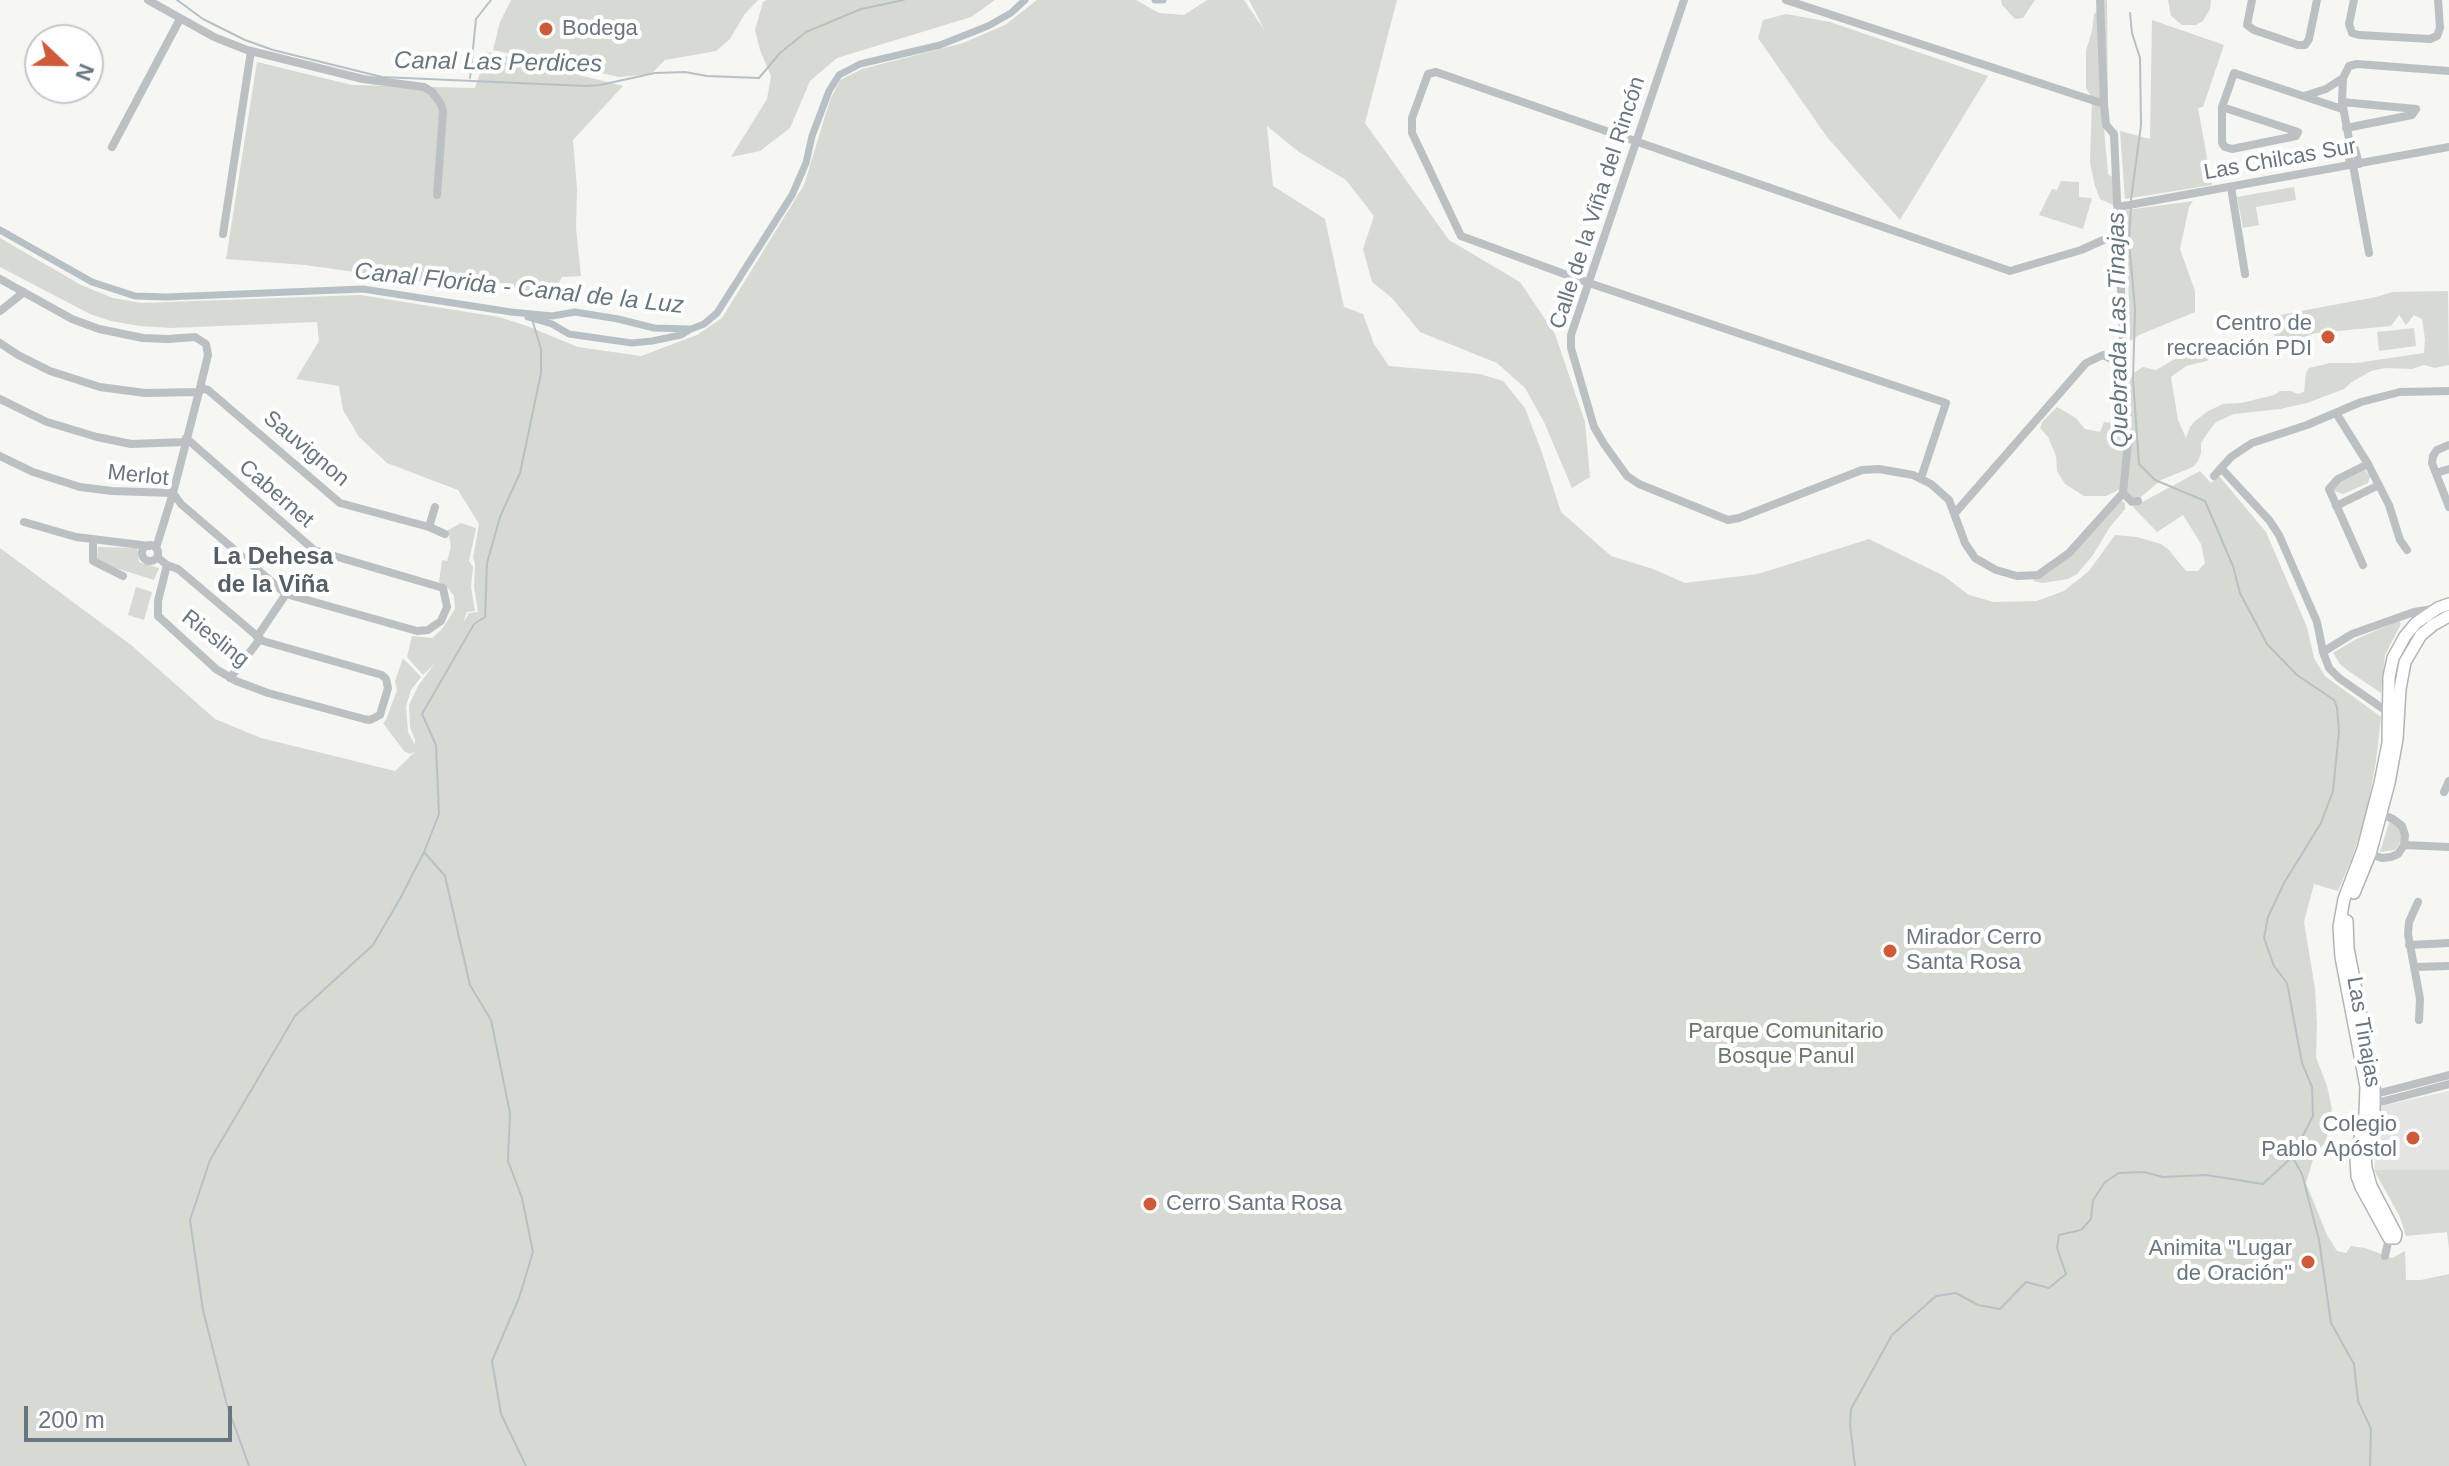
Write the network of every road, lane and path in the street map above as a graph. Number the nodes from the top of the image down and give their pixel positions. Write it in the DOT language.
graph roads {
  1 [pos="148,0"];
  2 [pos="1684,0"];
  3 [pos="1786,0"];
  4 [pos="2100,0"];
  5 [pos="2252,0"];
  6 [pos="2317,0"];
  7 [pos="2354,0"];
  8 [pos="2438,0"];
  9 [pos="180,19"];
  10 [pos="251,51"];
  11 [pos="2449,71"];
  12 [pos="2343,78"];
  13 [pos="2302,96"];
  14 [pos="2104,104"];
  15 [pos="2342,106"];
  16 [pos="2222,107"];
  17 [pos="2346,128"];
  18 [pos="1637,141"];
  19 [pos="112,147"];
  20 [pos="2449,147"];
  21 [pos="2354,165"];
  22 [pos="2231,187"];
  23 [pos="437,195"];
  24 [pos="2118,207"];
  25 [pos="2119,233"];
  26 [pos="223,234"];
  27 [pos="2369,253"];
  28 [pos="2245,274"];
  29 [pos="0,279"];
  30 [pos="1589,283"];
  31 [pos="24,292"];
  32 [pos="0,311"];
  33 [pos="0,343"];
  34 [pos="2121,364"];
  35 [pos="199,390"];
  36 [pos="2449,391"];
  37 [pos="0,399"];
  38 [pos="2336,413"];
  39 [pos="186,440"];
  40 [pos="2449,445"];
  41 [pos="0,456"];
  42 [pos="2368,464"];
  43 [pos="2221,468"];
  44 [pos="2449,469"];
  45 [pos="2436,473"];
  46 [pos="2214,476"];
  47 [pos="1921,478"];
  48 [pos="2379,485"];
  49 [pos="173,493"];
  50 [pos="2123,493"];
  51 [pos="2138,501"];
  52 [pos="2336,506"];
  53 [pos="435,507"];
  54 [pos="2449,507"];
  55 [pos="1955,513"];
  56 [pos="24,522"];
  57 [pos="429,527"];
  58 [pos="445,534"];
  59 [pos="93,540"];
  60 [pos="154,550"];
  61 [pos="2407,550"];
  62 [pos="167,565"];
  63 [pos="2363,565"];
  64 [pos="123,576"];
  65 [pos="286,594"];
  66 [pos="2444,606"];
  67 [pos="2449,616"];
  68 [pos="2392,619"];
  69 [pos="428,630"];
  70 [pos="2410,630"];
  71 [pos="259,638"];
  72 [pos="2323,652"];
  73 [pos="230,678"];
  74 [pos="2394,716"];
  75 [pos="2449,781"];
  76 [pos="2444,792"];
  77 [pos="2381,814"];
  78 [pos="2404,845"];
  79 [pos="2449,847"];
  80 [pos="2370,854"];
  81 [pos="2418,902"];
  82 [pos="2449,943"];
  83 [pos="2409,945"];
  84 [pos="2449,966"];
  85 [pos="2415,967"];
  86 [pos="2419,1020"];
  87 [pos="2449,1075"];
  88 [pos="2449,1084"];
  89 [pos="2371,1100"];
  90 [pos="2389,1238"];
  91 [pos="2385,1256"];
  1 -- 9 [label="street"];
  2 -- 18 [label="street, Calle de la Viña del Rincón"];
  3 -- 14 [label="street"];
  4 -- 14 [label="street"];
  5 -- 6 [label="street"];
  7 -- 8 [label="street"];
  9 -- 10 [label="street"];
  9 -- 19 [label="street"];
  10 -- 23 [label="street"];
  10 -- 26 [label="street"];
  11 -- 12 [label="street"];
  12 -- 13 [label="street"];
  12 -- 15 [label="street"];
  13 -- 15 [label="street"];
  13 -- 16 [label="street"];
  14 -- 24 [label="street"];
  15 -- 17 [label="street"];
  15 -- 17 [label="street"];
  16 -- 16 [label="street"];
  17 -- 21 [label="street"];
  18 -- 25 [label="street"];
  18 -- 30 [label="street, Calle de la Viña del Rincón"];
  18 -- 30 [label="street"];
  20 -- 21 [label="street, Las Chilcas Sur"];
  21 -- 22 [label="street, Las Chilcas Sur"];
  21 -- 27 [label="street"];
  22 -- 24 [label="street, Las Chilcas Sur"];
  22 -- 28 [label="street"];
  24 -- 25 [label="street"];
  25 -- 34 [label="street"];
  29 -- 31 [label="street"];
  30 -- 47 [label="street"];
  30 -- 47 [label="street, Calle de la Viña del Rincón"];
  31 -- 32 [label="street"];
  31 -- 35 [label="street"];
  33 -- 35 [label="street"];
  34 -- 50 [label="street"];
  34 -- 55 [label="street"];
  35 -- 39 [label="street"];
  35 -- 57 [label="street, Sauvignon"];
  36 -- 38 [label="street"];
  37 -- 39 [label="street"];
  38 -- 42 [label="street"];
  38 -- 43 [label="street"];
  39 -- 49 [label="street"];
  39 -- 69 [label="street, Cabernet"];
  40 -- 45 [label="street"];
  41 -- 49 [label="street, Merlot"];
  42 -- 48 [label="street"];
  42 -- 52 [label="street"];
  43 -- 46 [label="street"];
  43 -- 72 [label="street"];
  44 -- 45 [label="street"];
  45 -- 54 [label="street"];
  47 -- 55 [label="street, Calle de la Viña del Rincón"];
  48 -- 52 [label="street"];
  48 -- 61 [label="street"];
  49 -- 60 [label="street"];
  49 -- 65 [label="street, Merlot"];
  50 -- 51 [label="street"];
  50 -- 55 [label="street, Calle de la Viña del Rincón"];
  52 -- 63 [label="street"];
  53 -- 57 [label="street"];
  56 -- 59 [label="street"];
  57 -- 58 [label="street, Sauvignon"];
  59 -- 60 [label="street"];
  59 -- 64 [label="street"];
  60 -- 62 [label="street"];
  62 -- 71 [label="street"];
  62 -- 73 [label="street, Riesling"];
  65 -- 69 [label="street, Merlot"];
  65 -- 71 [label="street"];
  66 -- 68 [label="street"];
  66 -- 70 [label="street"];
  67 -- 74 [label="street"];
  68 -- 70 [label="street"];
  68 -- 72 [label="street"];
  70 -- 74 [label="street"];
  71 -- 73 [label="street"];
  71 -- 73 [label="street, Riesling"];
  72 -- 74 [label="street"];
  74 -- 77 [label="street, Las Tinajas"];
  74 -- 89 [label="street, Las Tinajas"];
  75 -- 76 [label="street"];
  77 -- 78 [label="street"];
  77 -- 80 [label="street, Las Tinajas"];
  78 -- 79 [label="street"];
  78 -- 80 [label="street"];
  80 -- 89 [label="street, Las Tinajas"];
  81 -- 83 [label="street"];
  82 -- 83 [label="street"];
  83 -- 85 [label="street"];
  84 -- 85 [label="street"];
  85 -- 86 [label="street"];
  87 -- 89 [label="street"];
  88 -- 89 [label="street"];
  89 -- 90 [label="street, Las Tinajas"];
  90 -- 91 [label="street"];
}
